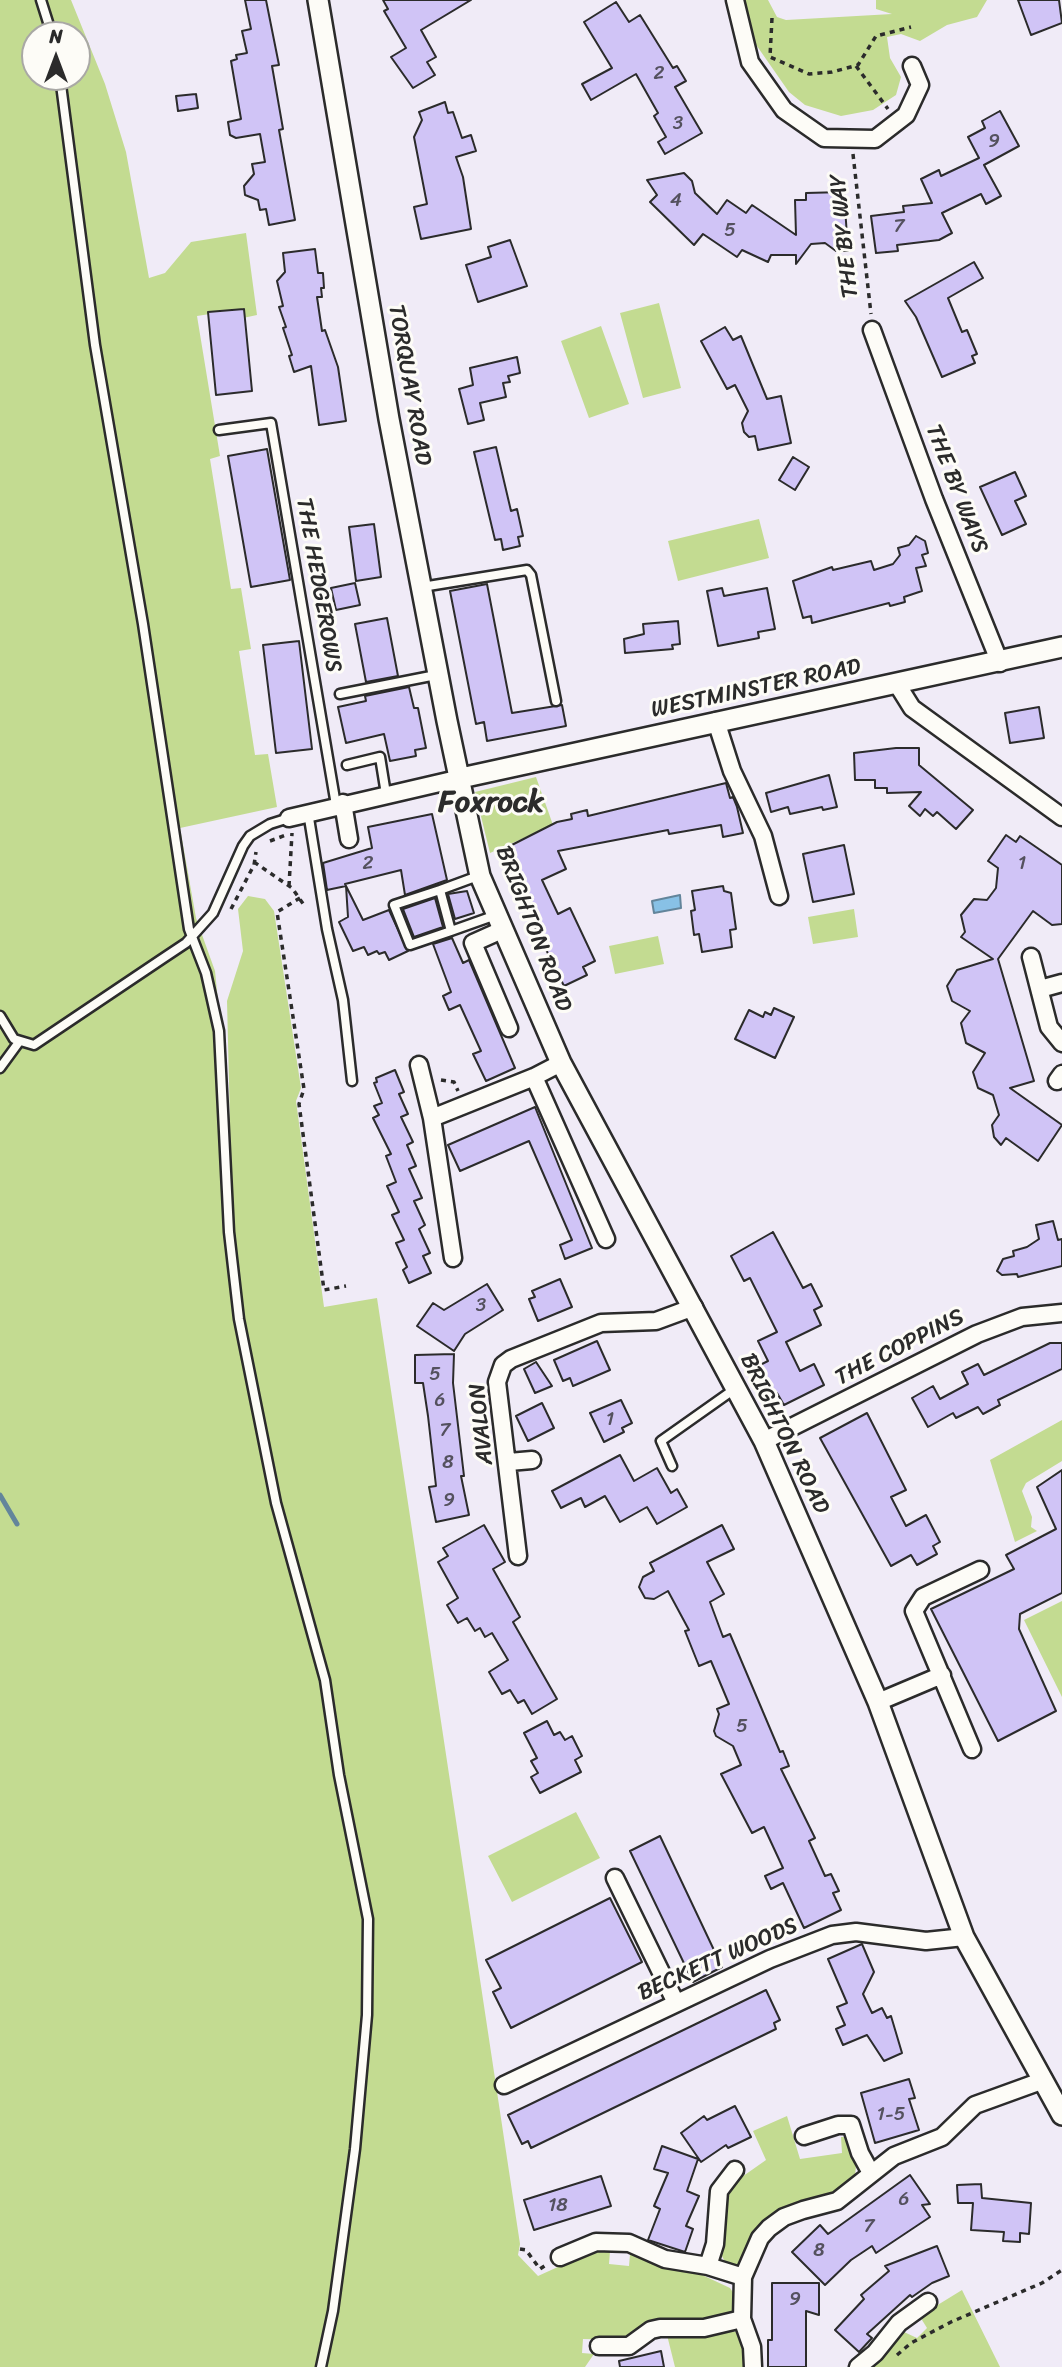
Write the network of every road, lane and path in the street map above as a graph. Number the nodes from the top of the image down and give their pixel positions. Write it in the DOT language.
graph roads {
  1 [pos="41,0"];
  2 [pos="318,0"];
  3 [pos="735,0"];
  4 [pos="772,18"];
  5 [pos="48,21"];
  6 [pos="911,27"];
  7 [pos="856,66"];
  8 [pos="912,66"];
  9 [pos="62,91"];
  10 [pos="897,122"];
  11 [pos="852,138"];
  12 [pos="872,330"];
  13 [pos="219,430"];
  14 [pos="422,587"];
  15 [pos="1062,647"];
  16 [pos="1000,663"];
  17 [pos="438,675"];
  18 [pos="897,684"];
  19 [pos="340,694"];
  20 [pos="556,701"];
  21 [pos="716,721"];
  22 [pos="347,765"];
  23 [pos="461,778"];
  24 [pos="386,794"];
  25 [pos="339,804"];
  26 [pos="308,812"];
  27 [pos="1062,817"];
  28 [pos="291,825"];
  29 [pos="349,839"];
  30 [pos="254,862"];
  31 [pos="480,876"];
  32 [pos="289,886"];
  33 [pos="440,890"];
  34 [pos="779,895"];
  35 [pos="300,898"];
  36 [pos="304,905"];
  37 [pos="499,922"];
  38 [pos="451,931"];
  39 [pos="192,937"];
  40 [pos="1031,957"];
  41 [pos="1062,983"];
  42 [pos="1040,989"];
  43 [pos="0,1016"];
  44 [pos="509,1028"];
  45 [pos="19,1042"];
  46 [pos="1062,1044"];
  47 [pos="561,1063"];
  48 [pos="0,1068"];
  49 [pos="420,1071"];
  50 [pos="534,1077"];
  51 [pos="352,1081"];
  52 [pos="466,1105"];
  53 [pos="432,1118"];
  54 [pos="606,1239"];
  55 [pos="453,1258"];
  56 [pos="346,1286"];
  57 [pos="694,1307"];
  58 [pos="1062,1313"];
  59 [pos="736,1388"];
  60 [pos="764,1441"];
  61 [pos="532,1460"];
  62 [pos="509,1462"];
  63 [pos="672,1466"];
  64 [pos="518,1556"];
  65 [pos="979,1570"];
  66 [pos="942,1675"];
  67 [pos="878,1702"];
  68 [pos="972,1749"];
  69 [pos="615,1878"];
  70 [pos="964,1937"];
  71 [pos="676,2003"];
  72 [pos="1044,2080"];
  73 [pos="504,2085"];
  74 [pos="1062,2115"];
  75 [pos="804,2136"];
  76 [pos="735,2170"];
  77 [pos="871,2173"];
  78 [pos="520,2249"];
  79 [pos="559,2257"];
  80 [pos="708,2266"];
  81 [pos="1062,2270"];
  82 [pos="743,2277"];
  83 [pos="928,2302"];
  84 [pos="742,2319"];
  85 [pos="598,2346"];
  86 [pos="892,2359"];
  87 [pos="321,2367"];
  88 [pos="753,2367"];
  89 [pos="858,2367"];
  1 -- 5 [label="lane"];
  2 -- 14 [label="street, TORQUAY ROAD"];
  3 -- 11 [label="street"];
  4 -- 7 [label="path"];
  6 -- 7 [label="path"];
  7 -- 10 [label="path"];
  8 -- 10 [label="street"];
  9 -- 39 [label="lane"];
  10 -- 11 [label="street"];
  11 -- 12 [label="path, THE BY WAY"];
  12 -- 16 [label="street, THE BY WAYS"];
  13 -- 25 [label="lane, THE HEDGEROWS"];
  14 -- 17 [label="street, TORQUAY ROAD"];
  14 -- 20 [label="lane"];
  15 -- 16 [label="street, WESTMINSTER ROAD"];
  16 -- 18 [label="street, WESTMINSTER ROAD"];
  17 -- 19 [label="lane"];
  17 -- 23 [label="street, TORQUAY ROAD"];
  18 -- 21 [label="street, WESTMINSTER ROAD"];
  18 -- 27 [label="street"];
  21 -- 23 [label="street, WESTMINSTER ROAD"];
  21 -- 34 [label="street"];
  22 -- 24 [label="lane"];
  23 -- 24 [label="street"];
  23 -- 31 [label="street, BRIGHTON ROAD"];
  24 -- 25 [label="street"];
  25 -- 26 [label="street"];
  25 -- 29 [label="street"];
  26 -- 28 [label="street"];
  26 -- 51 [label="lane"];
  28 -- 32 [label="path"];
  28 -- 39 [label="lane"];
  30 -- 32 [label="path"];
  31 -- 33 [label="lane"];
  31 -- 37 [label="street, BRIGHTON ROAD"];
  32 -- 35 [label="path"];
  33 -- 38 [label="lane"];
  33 -- 38 [label="lane"];
  35 -- 36 [label="path"];
  35 -- 56 [label="path"];
  37 -- 38 [label="lane"];
  37 -- 44 [label="street"];
  37 -- 47 [label="street, BRIGHTON ROAD"];
  39 -- 45 [label="lane"];
  39 -- 87 [label="lane"];
  40 -- 42 [label="street"];
  41 -- 42 [label="street"];
  42 -- 46 [label="street"];
  43 -- 45 [label="lane"];
  45 -- 48 [label="lane"];
  47 -- 50 [label="street"];
  47 -- 57 [label="street, BRIGHTON ROAD"];
  49 -- 52 [label="path"];
  49 -- 53 [label="street"];
  50 -- 52 [label="street"];
  50 -- 54 [label="street"];
  52 -- 53 [label="street"];
  53 -- 55 [label="street"];
  57 -- 59 [label="street, BRIGHTON ROAD"];
  57 -- 62 [label="street, AVALON"];
  58 -- 60 [label="street, THE COPPINS"];
  59 -- 60 [label="street, BRIGHTON ROAD"];
  59 -- 63 [label="lane"];
  60 -- 67 [label="street, BRIGHTON ROAD"];
  61 -- 62 [label="street"];
  62 -- 64 [label="street, AVALON"];
  65 -- 66 [label="street"];
  66 -- 67 [label="street"];
  66 -- 68 [label="street"];
  67 -- 70 [label="street, BRIGHTON ROAD"];
  69 -- 71 [label="street"];
  70 -- 71 [label="street, BECKETT WOODS"];
  70 -- 72 [label="street, BRIGHTON ROAD"];
  71 -- 73 [label="street, BECKETT WOODS"];
  72 -- 74 [label="street, BRIGHTON ROAD"];
  72 -- 77 [label="street"];
  75 -- 77 [label="street"];
  76 -- 80 [label="street"];
  77 -- 82 [label="street"];
  78 -- 79 [label="path"];
  79 -- 80 [label="street"];
  80 -- 82 [label="street"];
  81 -- 86 [label="path"];
  82 -- 84 [label="street"];
  83 -- 89 [label="street"];
  84 -- 85 [label="street"];
  84 -- 88 [label="street"];
}
